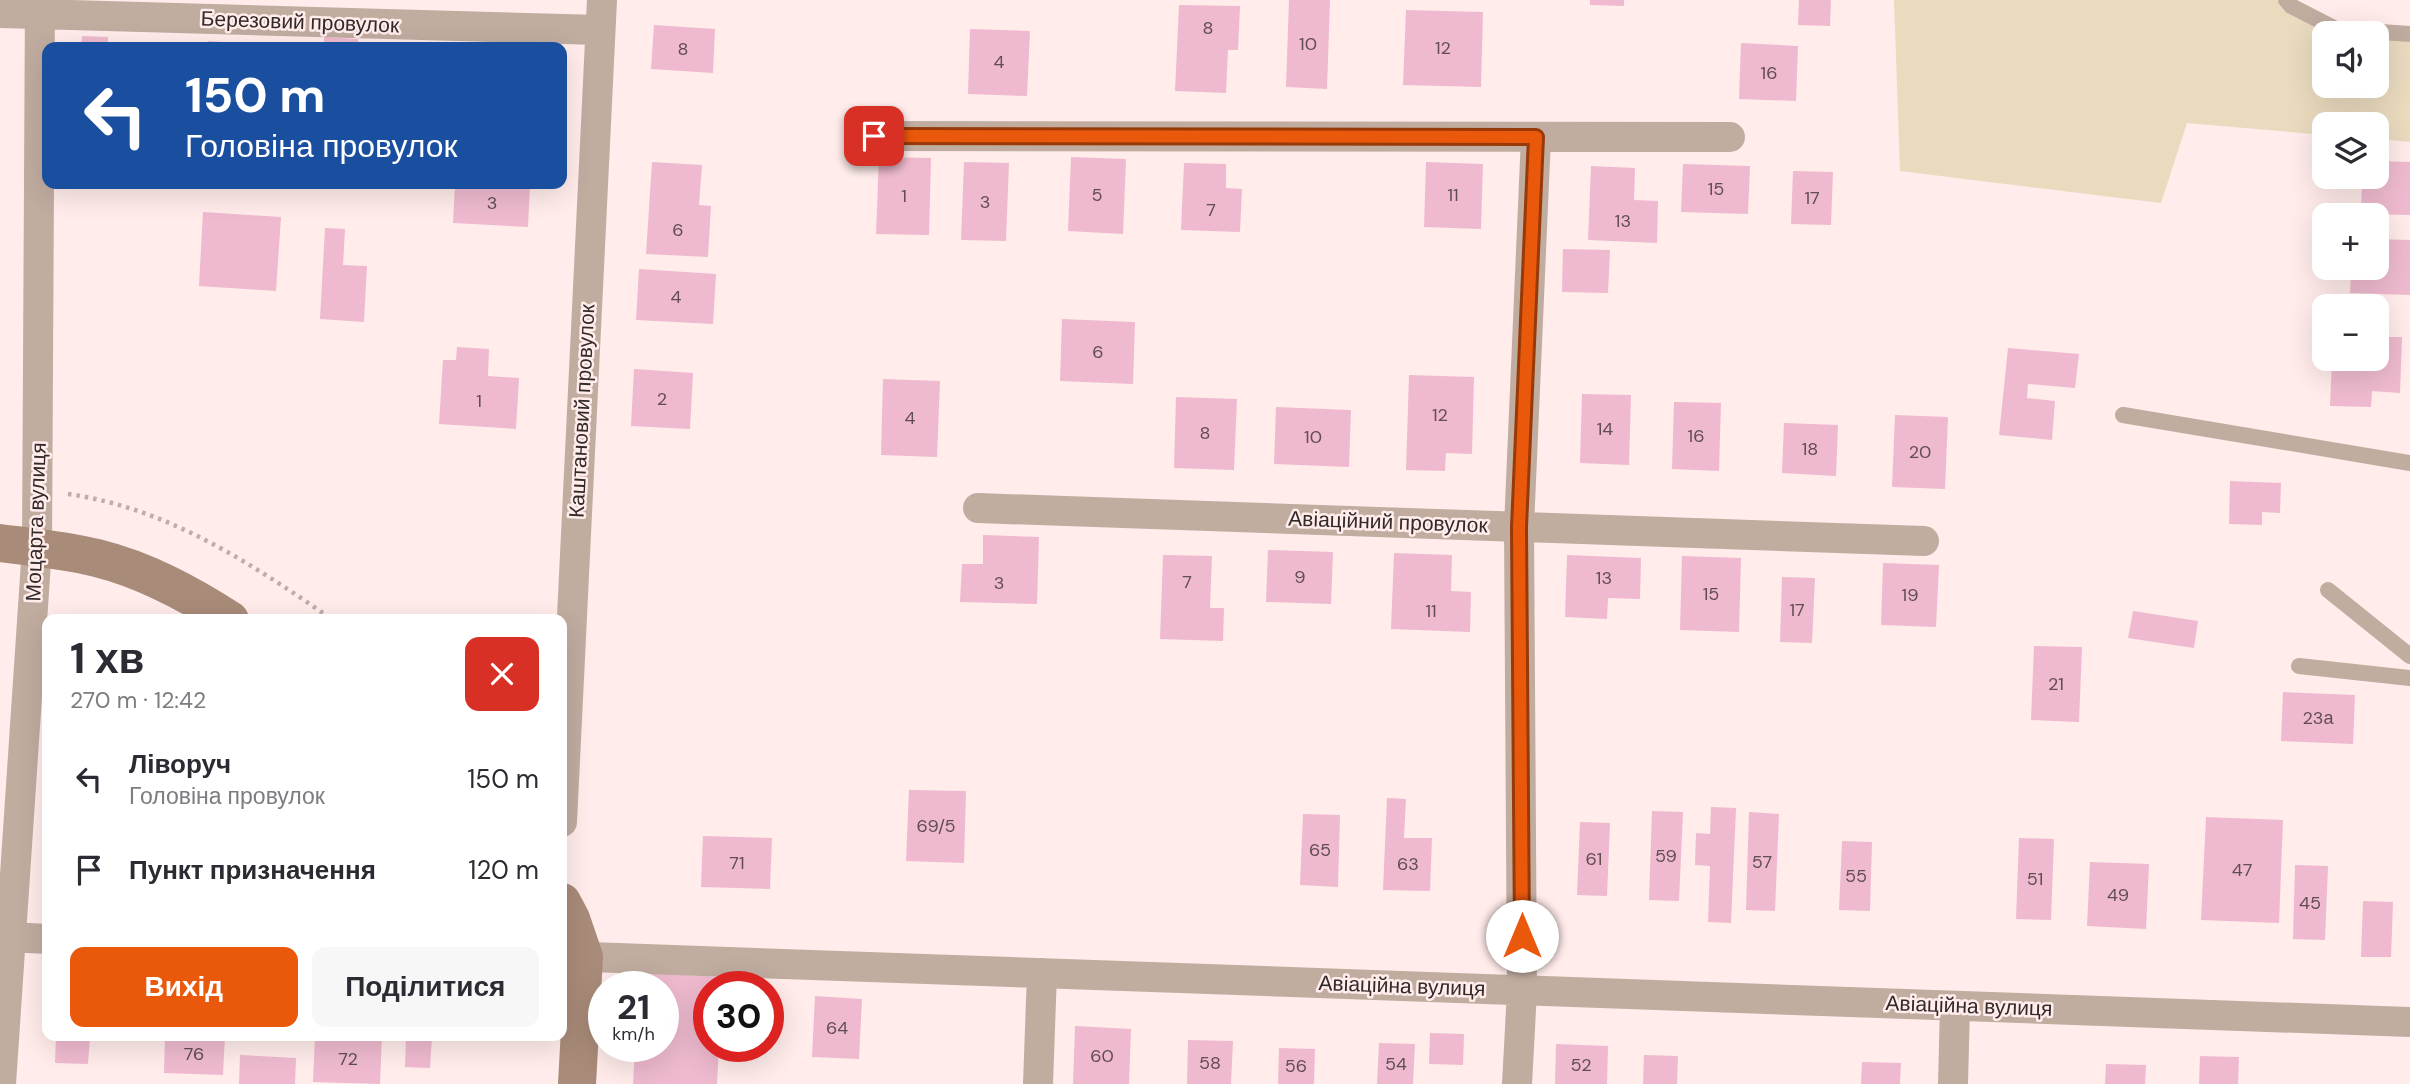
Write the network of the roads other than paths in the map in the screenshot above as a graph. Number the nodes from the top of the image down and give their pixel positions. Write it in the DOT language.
graph roads {
  1 [pos="602,0"];
  2 [pos="2286,0"];
  3 [pos="40,7"];
  4 [pos="0,13"];
  5 [pos="600,30"];
  6 [pos="2410,34"];
  7 [pos="874,136"];
  8 [pos="1536,137"];
  9 [pos="1730,137"];
  10 [pos="2123,415"];
  11 [pos="2410,463"];
  12 [pos="978,508"];
  13 [pos="1519,527"];
  14 [pos="1924,541"];
  15 [pos="0,543"];
  16 [pos="37,547"];
  17 [pos="2328,590"];
  18 [pos="220,614"];
  19 [pos="2410,656"];
  20 [pos="2300,666"];
  21 [pos="2410,678"];
  22 [pos="567,718"];
  23 [pos="567,913"];
  24 [pos="11,937"];
  25 [pos="42,939"];
  26 [pos="573,957"];
  27 [pos="1042,973"];
  28 [pos="1522,990"];
  29 [pos="1955,1006"];
  30 [pos="2410,1022"];
  31 [pos="1,1084"];
  32 [pos="578,1084"];
  33 [pos="1038,1084"];
  34 [pos="1517,1084"];
  35 [pos="1952,1084"];
  1 -- 5 [label="street, Каштановий провулок"];
  2 -- 6 [label="lane"];
  3 -- 4 [label="street, Березовий провулок"];
  3 -- 5 [label="street, Березовий провулок"];
  3 -- 16 [label="street, Моцарта вулиця"];
  5 -- 22 [label="street, Каштановий провулок"];
  7 -- 8 [label="street"];
  8 -- 9 [label="street"];
  8 -- 13 [label="street"];
  10 -- 11 [label="lane"];
  12 -- 13 [label="street, Авіаційний провулок"];
  13 -- 14 [label="street, Авіаційний провулок"];
  13 -- 28 [label="street"];
  15 -- 16 [label="main road"];
  16 -- 18 [label="main road"];
  16 -- 24 [label="street, Моцарта вулиця"];
  17 -- 19 [label="lane"];
  20 -- 21 [label="lane"];
  23 -- 26 [label="main road"];
  24 -- 25 [label="street"];
  24 -- 31 [label="street, Моцарта вулиця"];
  26 -- 27 [label="street, Авіаційна вулиця"];
  26 -- 32 [label="main road"];
  27 -- 28 [label="street, Авіаційна вулиця"];
  27 -- 33 [label="street"];
  28 -- 29 [label="street, Авіаційна вулиця"];
  28 -- 34 [label="street"];
  29 -- 30 [label="street, Авіаційна вулиця"];
  29 -- 35 [label="street"];
}
